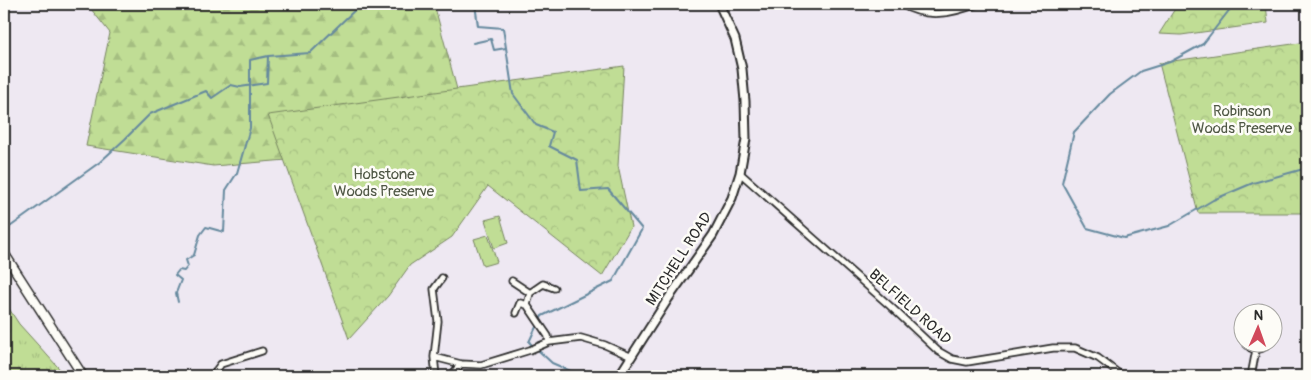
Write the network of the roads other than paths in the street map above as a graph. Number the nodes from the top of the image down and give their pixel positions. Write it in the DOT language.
graph roads {
  1 [pos="719,4"];
  2 [pos="901,4"];
  3 [pos="976,4"];
  4 [pos="740,173"];
  5 [pos="4,253"];
  6 [pos="442,278"];
  7 [pos="512,281"];
  8 [pos="554,288"];
  9 [pos="530,293"];
  10 [pos="527,305"];
  11 [pos="516,313"];
  12 [pos="549,342"];
  13 [pos="262,351"];
  14 [pos="1256,352"];
  15 [pos="632,357"];
  16 [pos="434,358"];
  17 [pos="461,364"];
  18 [pos="83,376"];
  19 [pos="212,376"];
  20 [pos="436,376"];
  21 [pos="451,376"];
  22 [pos="620,376"];
  23 [pos="1122,376"];
  24 [pos="1250,376"];
  1 -- 4 [label="street, MITCHELL ROAD"];
  2 -- 3 [label="street"];
  4 -- 15 [label="street, MITCHELL ROAD"];
  4 -- 23 [label="street, BELFIELD ROAD"];
  5 -- 18 [label="main road"];
  6 -- 16 [label="street"];
  7 -- 9 [label="street"];
  8 -- 9 [label="street"];
  9 -- 10 [label="street"];
  10 -- 11 [label="street"];
  10 -- 12 [label="street"];
  12 -- 15 [label="street"];
  12 -- 17 [label="street"];
  13 -- 19 [label="street"];
  14 -- 24 [label="street"];
  15 -- 22 [label="street, MITCHELL ROAD"];
  16 -- 17 [label="street"];
  16 -- 20 [label="street"];
  17 -- 21 [label="street"];
}
